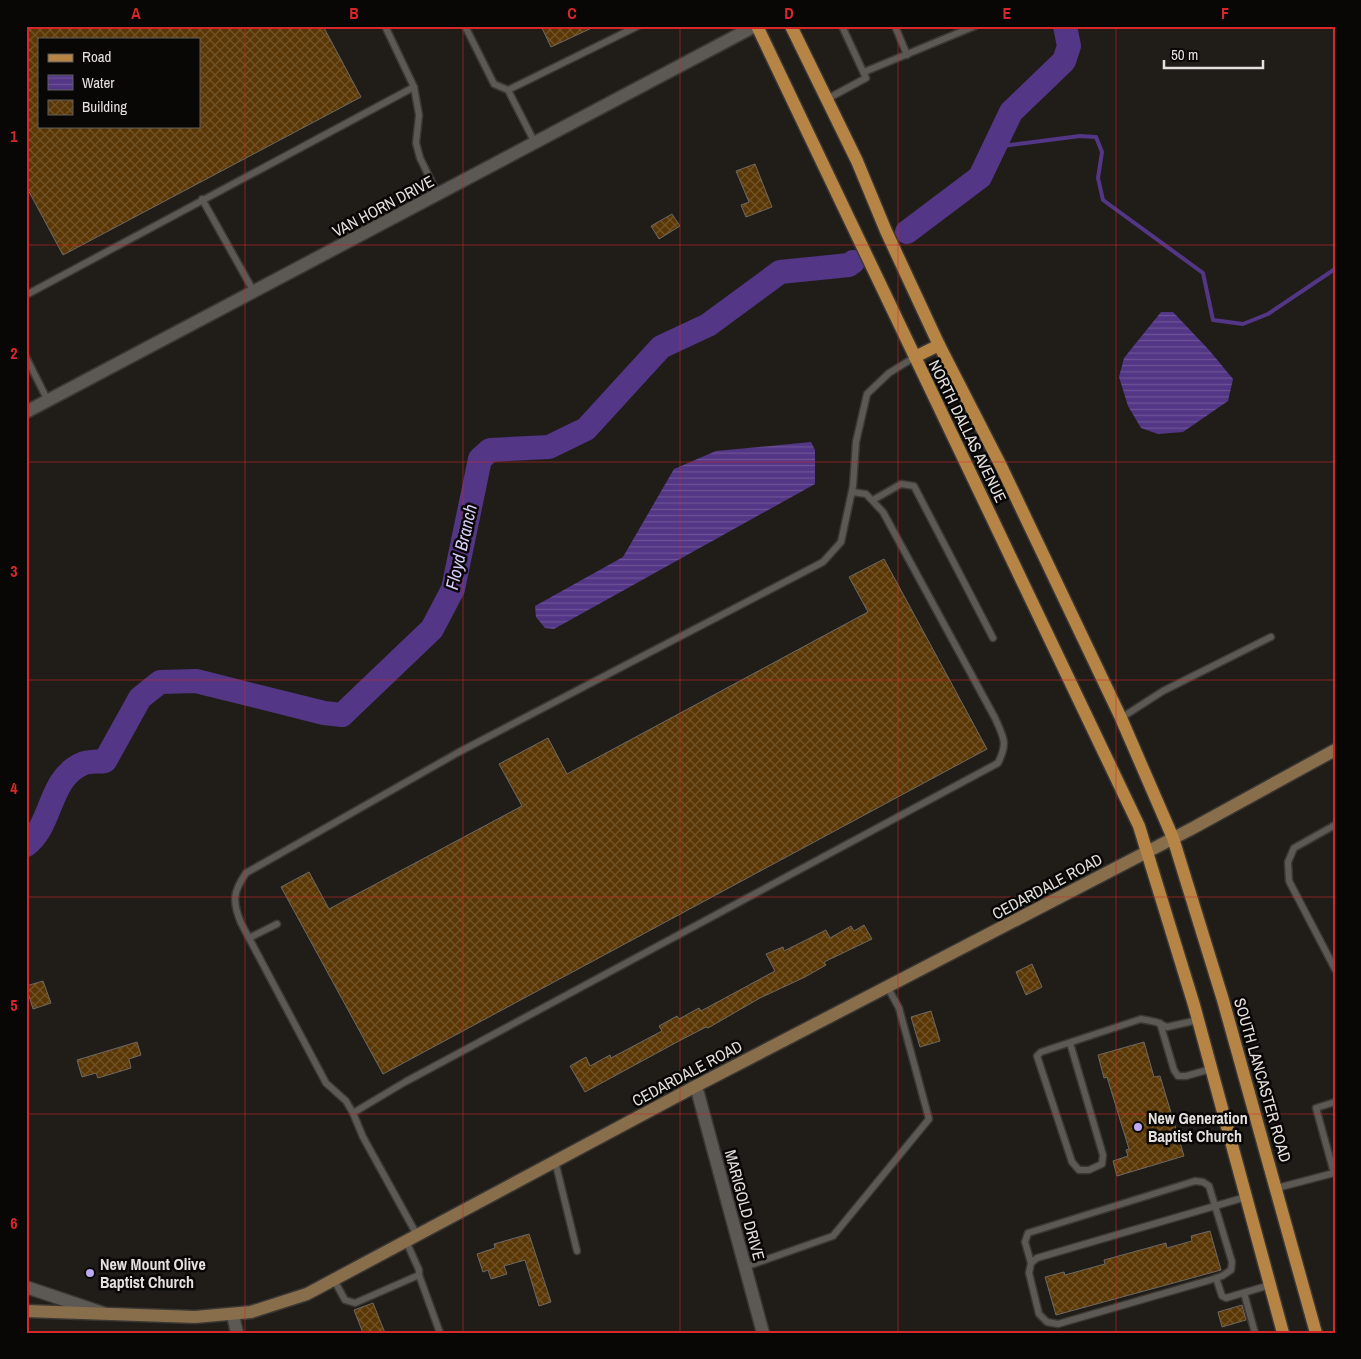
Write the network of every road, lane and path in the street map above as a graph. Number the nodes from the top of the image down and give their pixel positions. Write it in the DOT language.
graph roads {
  1 [pos="385,26"];
  2 [pos="465,26"];
  3 [pos="638,26"];
  4 [pos="756,26"];
  5 [pos="791,26"];
  6 [pos="842,26"];
  7 [pos="895,26"];
  8 [pos="975,26"];
  9 [pos="907,55"];
  10 [pos="864,72"];
  11 [pos="414,87"];
  12 [pos="508,90"];
  13 [pos="826,99"];
  14 [pos="536,144"];
  15 [pos="438,195"];
  16 [pos="202,199"];
  17 [pos="254,292"];
  18 [pos="26,295"];
  19 [pos="939,345"];
  20 [pos="26,356"];
  21 [pos="915,357"];
  22 [pos="48,401"];
  23 [pos="26,412"];
  24 [pos="852,492"];
  25 [pos="873,500"];
  26 [pos="1271,637"];
  27 [pos="993,638"];
  28 [pos="1121,718"];
  29 [pos="1335,750"];
  30 [pos="1335,825"];
  31 [pos="1173,838"];
  32 [pos="1148,851"];
  33 [pos="277,924"];
  34 [pos="249,938"];
  35 [pos="1335,969"];
  36 [pos="888,988"];
  37 [pos="1198,1020"];
  38 [pos="1160,1023"];
  39 [pos="1070,1043"];
  40 [pos="1211,1069"];
  41 [pos="696,1086"];
  42 [pos="1335,1102"];
  43 [pos="353,1113"];
  44 [pos="1332,1133"];
  45 [pos="1324,1135"];
  46 [pos="1332,1157"];
  47 [pos="556,1161"];
  48 [pos="1335,1174"];
  49 [pos="1277,1188"];
  50 [pos="1246,1197"];
  51 [pos="1215,1206"];
  52 [pos="412,1238"];
  53 [pos="577,1251"];
  54 [pos="1031,1263"];
  55 [pos="745,1267"];
  56 [pos="419,1275"];
  57 [pos="1216,1278"];
  58 [pos="334,1280"];
  59 [pos="1270,1285"];
  60 [pos="26,1287"];
  61 [pos="1244,1293"];
  62 [pos="26,1311"];
  63 [pos="107,1314"];
  64 [pos="232,1315"];
  65 [pos="237,1333"];
  66 [pos="440,1333"];
  67 [pos="763,1333"];
  68 [pos="1256,1333"];
  69 [pos="1283,1333"];
  70 [pos="1316,1333"];
  1 -- 11 [label="lane"];
  2 -- 12 [label="lane"];
  3 -- 12 [label="lane"];
  4 -- 14 [label="street, VAN HORN DRIVE"];
  4 -- 21 [label="main road, NORTH DALLAS AVENUE"];
  5 -- 13 [label="main road, NORTH DALLAS AVENUE"];
  6 -- 10 [label="lane"];
  7 -- 9 [label="lane"];
  8 -- 9 [label="lane"];
  9 -- 10 [label="lane"];
  10 -- 13 [label="lane"];
  11 -- 15 [label="lane"];
  11 -- 16 [label="lane"];
  12 -- 14 [label="lane"];
  13 -- 19 [label="main road, NORTH DALLAS AVENUE"];
  14 -- 15 [label="street, VAN HORN DRIVE"];
  15 -- 17 [label="street, VAN HORN DRIVE"];
  16 -- 17 [label="lane"];
  16 -- 18 [label="lane"];
  17 -- 22 [label="street, VAN HORN DRIVE"];
  19 -- 21 [label="main road"];
  19 -- 28 [label="main road, NORTH DALLAS AVENUE"];
  20 -- 22 [label="lane"];
  21 -- 24 [label="lane"];
  21 -- 32 [label="main road, NORTH DALLAS AVENUE"];
  22 -- 23 [label="street, VAN HORN DRIVE"];
  24 -- 25 [label="lane"];
  24 -- 34 [label="lane"];
  25 -- 27 [label="lane"];
  25 -- 43 [label="lane"];
  26 -- 28 [label="lane"];
  28 -- 31 [label="main road, NORTH DALLAS AVENUE"];
  29 -- 31 [label="street, CEDARDALE ROAD"];
  30 -- 35 [label="lane"];
  31 -- 32 [label="street, CEDARDALE ROAD"];
  31 -- 49 [label="main road, SOUTH LANCASTER ROAD"];
  32 -- 36 [label="street, CEDARDALE ROAD"];
  32 -- 37 [label="main road"];
  33 -- 34 [label="lane"];
  34 -- 43 [label="lane"];
  36 -- 41 [label="street, CEDARDALE ROAD"];
  36 -- 55 [label="lane"];
  37 -- 38 [label="lane"];
  37 -- 40 [label="main road"];
  38 -- 39 [label="lane"];
  38 -- 40 [label="lane"];
  39 -- 39 [label="lane"];
  40 -- 50 [label="main road"];
  41 -- 47 [label="street, CEDARDALE ROAD"];
  41 -- 55 [label="street, MARIGOLD DRIVE"];
  42 -- 45 [label="lane"];
  43 -- 52 [label="lane"];
  44 -- 45 [label="lane"];
  45 -- 46 [label="lane"];
  46 -- 48 [label="lane"];
  47 -- 52 [label="street, CEDARDALE ROAD"];
  47 -- 53 [label="lane"];
  48 -- 49 [label="lane"];
  49 -- 70 [label="main road, SOUTH LANCASTER ROAD"];
  50 -- 51 [label="lane"];
  50 -- 59 [label="main road"];
  51 -- 54 [label="lane"];
  51 -- 54 [label="lane"];
  51 -- 57 [label="lane"];
  52 -- 56 [label="lane"];
  52 -- 58 [label="street, CEDARDALE ROAD"];
  54 -- 57 [label="lane"];
  55 -- 67 [label="street, MARIGOLD DRIVE"];
  56 -- 58 [label="lane"];
  56 -- 66 [label="lane"];
  57 -- 61 [label="lane"];
  58 -- 64 [label="street, CEDARDALE ROAD"];
  59 -- 61 [label="lane"];
  59 -- 69 [label="main road"];
  60 -- 63 [label="street"];
  61 -- 68 [label="lane"];
  62 -- 63 [label="street, CEDARDALE ROAD"];
  63 -- 64 [label="street, CEDARDALE ROAD"];
  64 -- 65 [label="street"];
}
